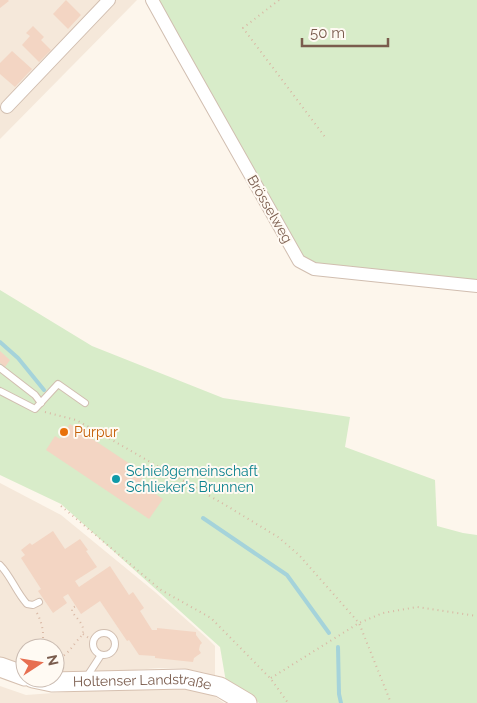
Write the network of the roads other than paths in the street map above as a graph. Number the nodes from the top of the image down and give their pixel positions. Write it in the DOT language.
graph roads {
  1 [pos="109,0"];
  2 [pos="152,0"];
  3 [pos="7,107"];
  4 [pos="477,286"];
  5 [pos="0,368"];
  6 [pos="0,391"];
  7 [pos="41,403"];
  8 [pos="85,403"];
  9 [pos="0,565"];
  10 [pos="36,603"];
  11 [pos="101,655"];
  12 [pos="0,667"];
  13 [pos="15,672"];
  14 [pos="84,681"];
  15 [pos="65,682"];
  16 [pos="247,703"];
  1 -- 3 [label="street"];
  2 -- 4 [label="street, Brösselweg"];
  5 -- 7 [label="lane"];
  6 -- 7 [label="lane"];
  7 -- 8 [label="lane"];
  9 -- 10 [label="lane"];
  11 -- 11 [label="lane"];
  11 -- 14 [label="lane"];
  12 -- 13 [label="main road"];
  14 -- 15 [label="main road, Holtenser Landstraße"];
  14 -- 16 [label="main road, Holtenser Landstraße"];
}
